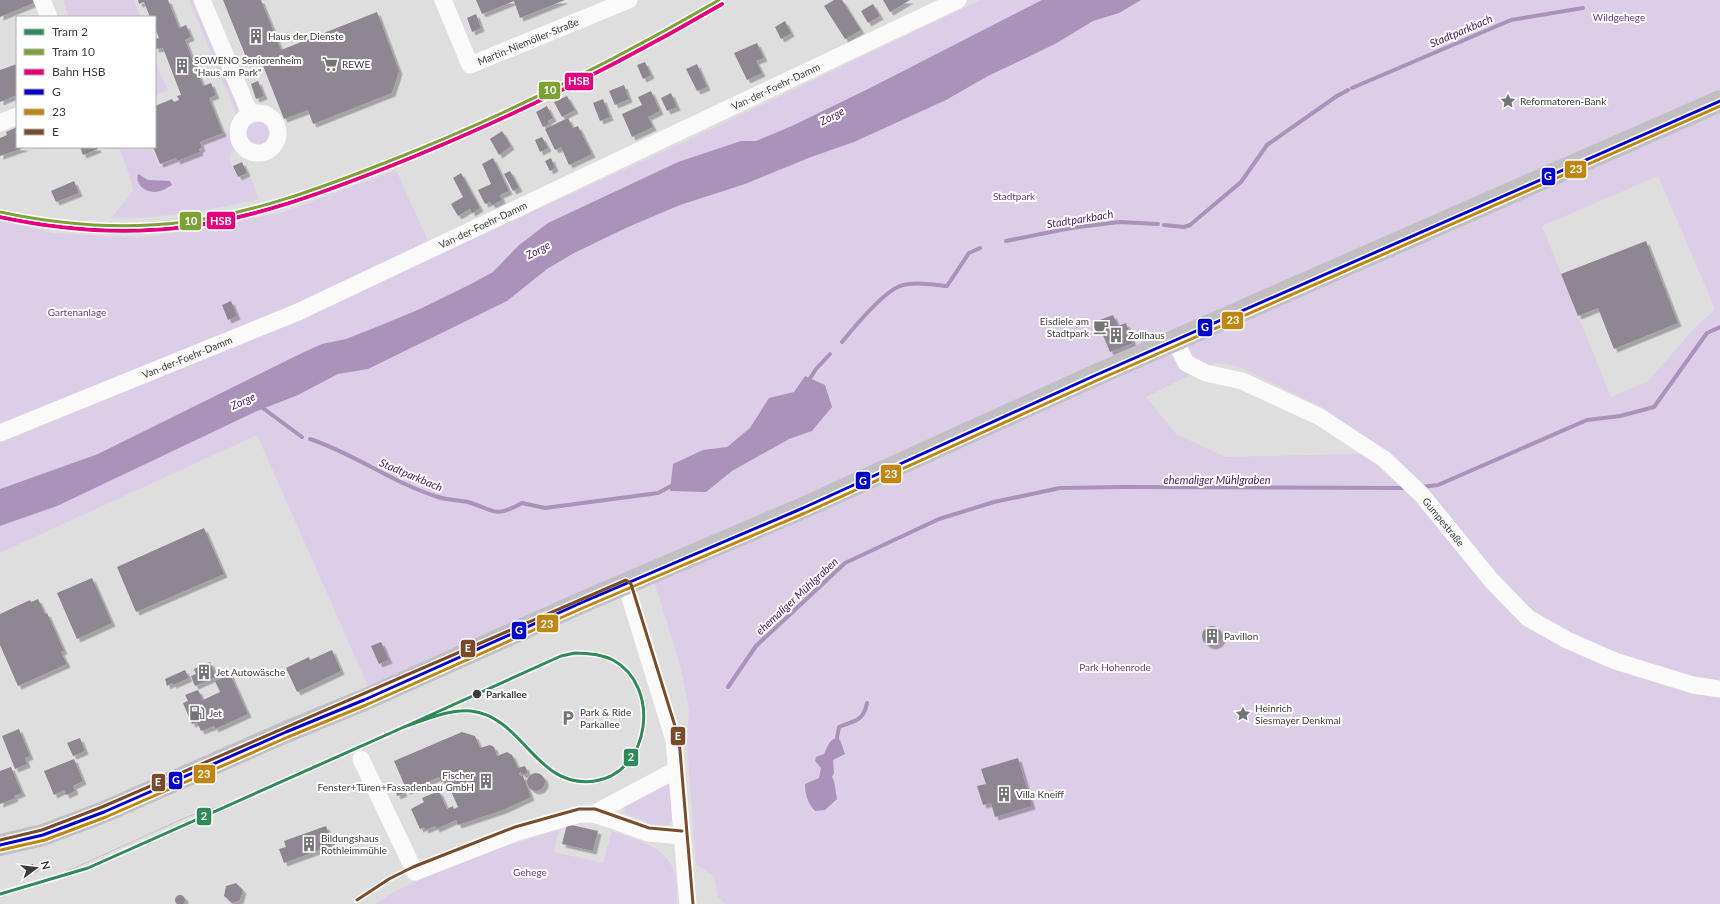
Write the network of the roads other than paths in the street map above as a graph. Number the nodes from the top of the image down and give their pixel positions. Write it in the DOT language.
graph roads {
  1 [pos="42,0"];
  2 [pos="202,0"];
  3 [pos="443,0"];
  4 [pos="629,0"];
  5 [pos="958,0"];
  6 [pos="49,16"];
  7 [pos="1720,101"];
  8 [pos="250,114"];
  9 [pos="16,116"];
  10 [pos="0,123"];
  11 [pos="1175,340"];
  12 [pos="0,433"];
  13 [pos="626,585"];
  14 [pos="1720,689"];
  15 [pos="361,759"];
  16 [pos="676,770"];
  17 [pos="593,814"];
  18 [pos="682,836"];
  19 [pos="0,845"];
  20 [pos="688,904"];
  1 -- 6 [label="street"];
  2 -- 8 [label="street"];
  3 -- 4 [label="street, Martin-Niemöller-Straße"];
  5 -- 12 [label="street, Van-der-Foehr-Damm"];
  7 -- 11 [label="main road"];
  9 -- 10 [label="street"];
  11 -- 13 [label="main road"];
  11 -- 14 [label="street, Gumpestraße"];
  13 -- 16 [label="street"];
  13 -- 19 [label="main road"];
  15 -- 17 [label="street"];
  16 -- 17 [label="street"];
  16 -- 18 [label="street"];
  17 -- 18 [label="street"];
  18 -- 20 [label="street"];
}
